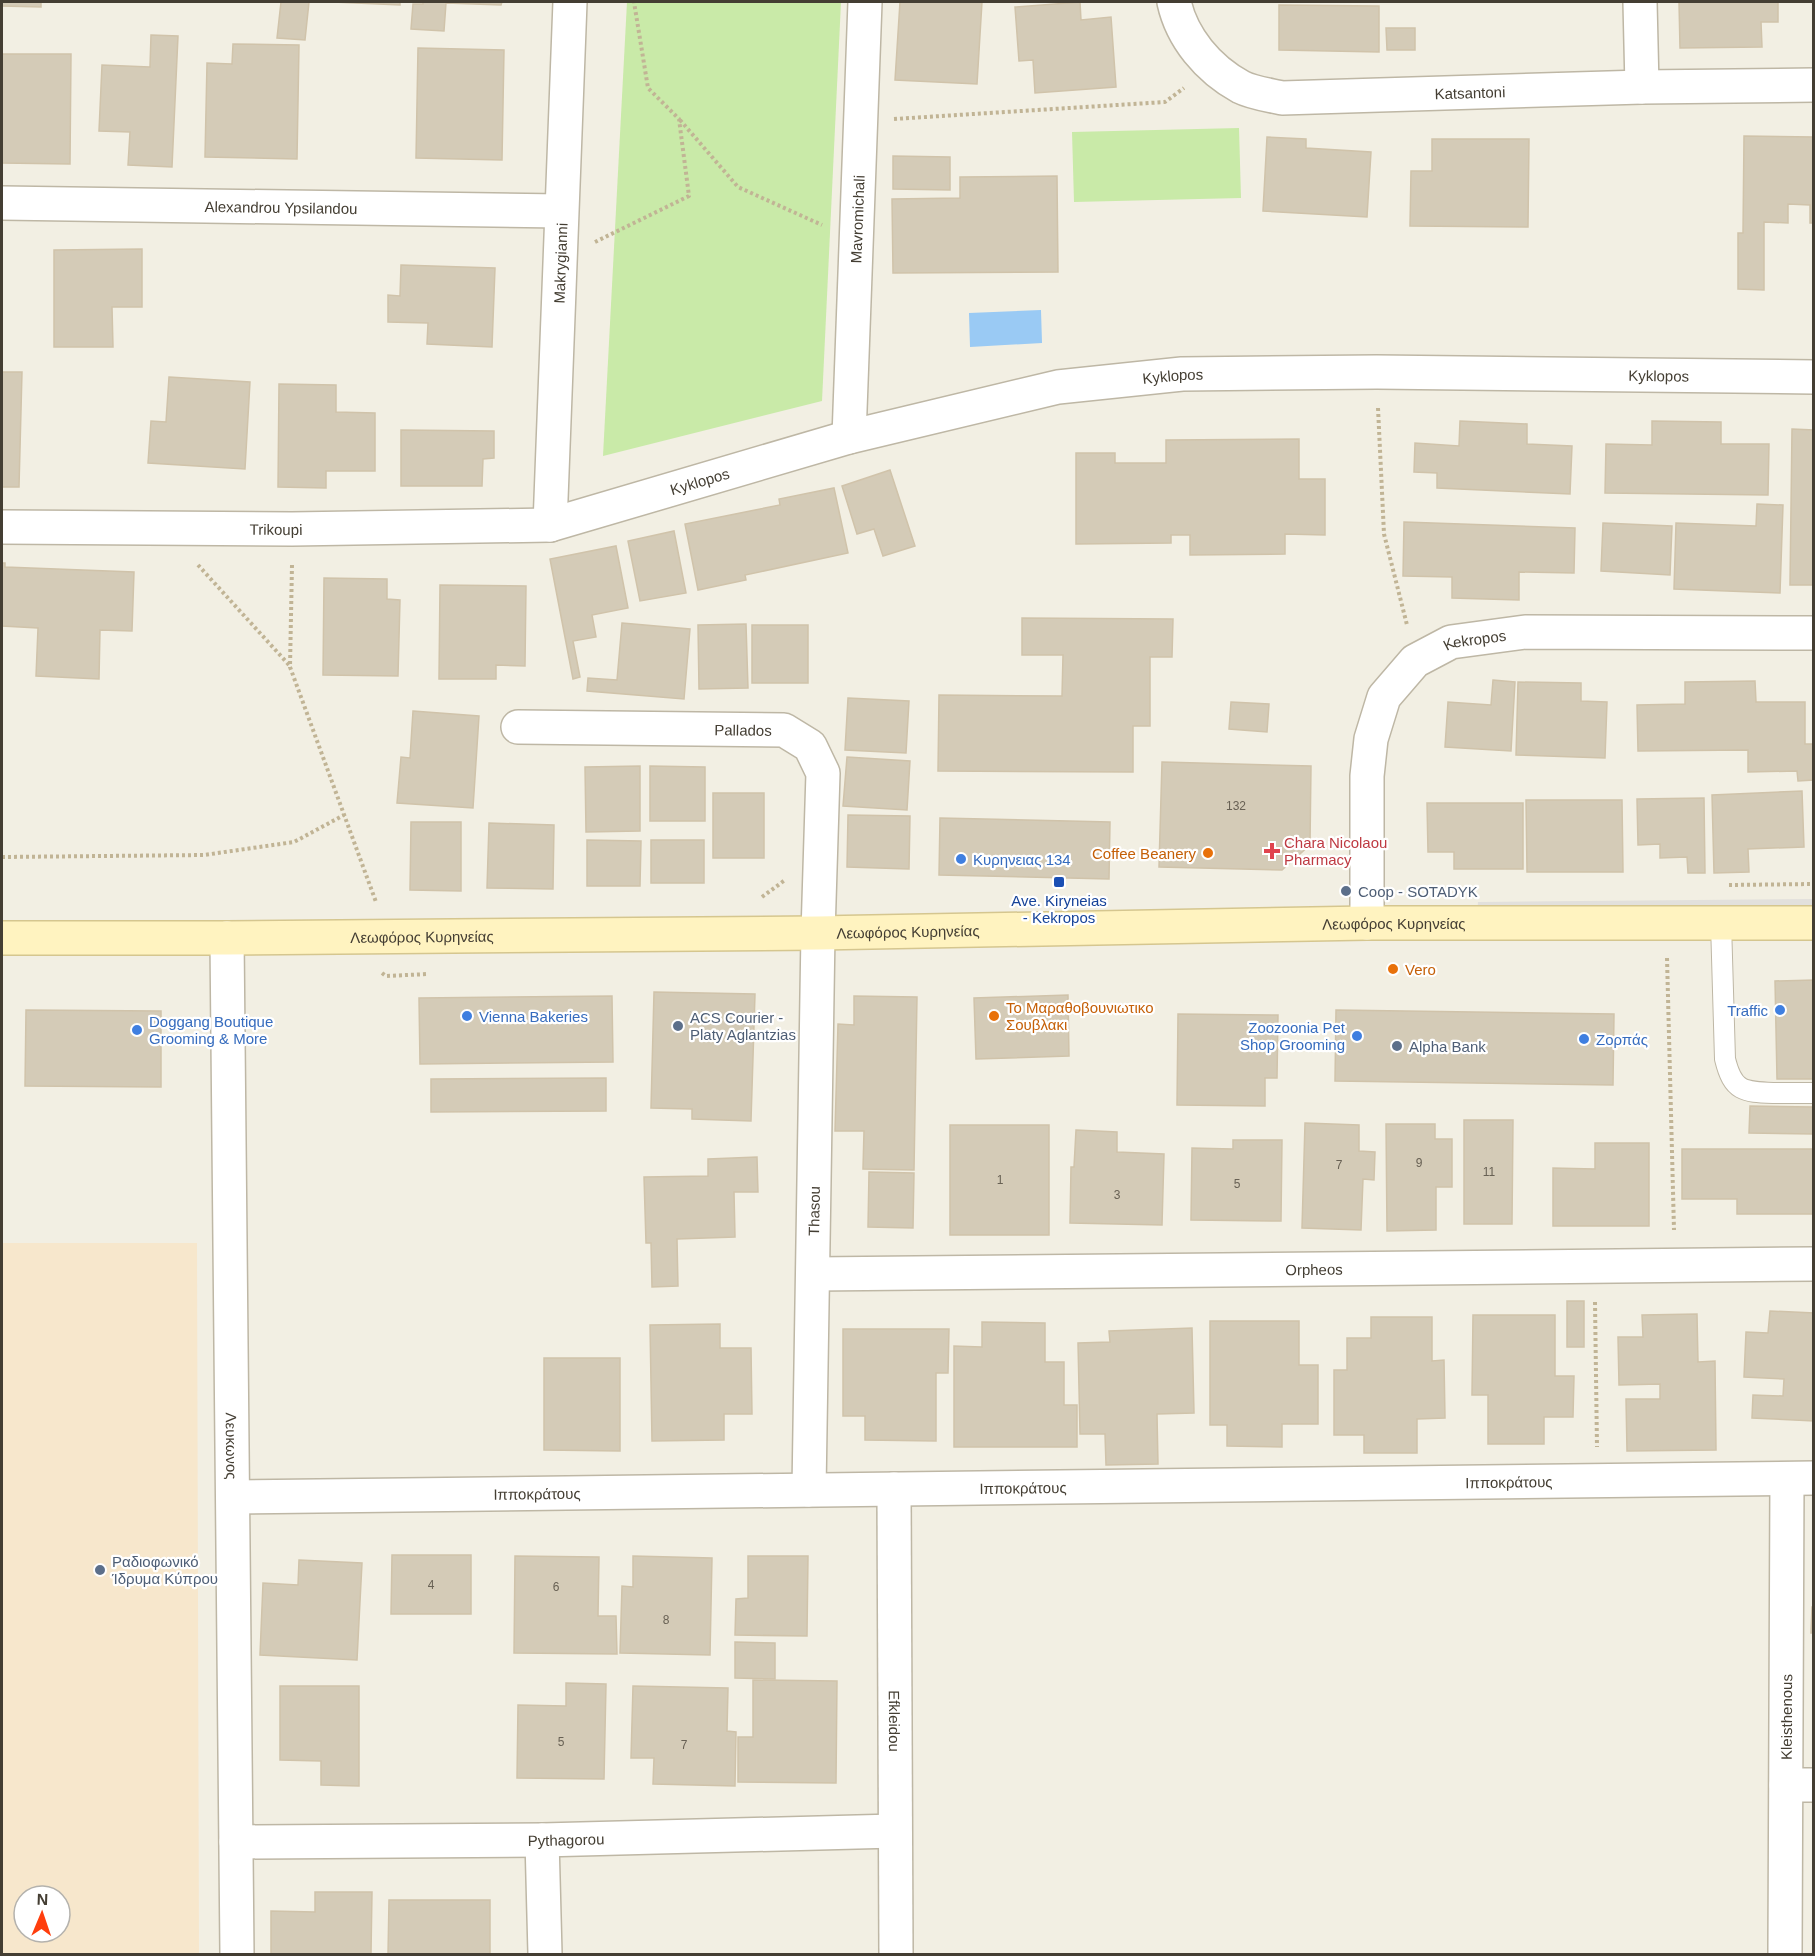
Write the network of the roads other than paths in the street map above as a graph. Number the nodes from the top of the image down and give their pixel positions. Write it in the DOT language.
graph roads {
  1 [pos="570,2"];
  2 [pos="865,2"];
  3 [pos="1174,2"];
  4 [pos="1640,2"];
  5 [pos="1814,85"];
  6 [pos="1641,87"];
  7 [pos="2,202"];
  8 [pos="561,211"];
  9 [pos="1814,377"];
  10 [pos="849,437"];
  11 [pos="550,525"];
  12 [pos="2,527"];
  13 [pos="1814,633"];
  14 [pos="518,727"];
  15 [pos="1814,922"];
  16 [pos="1366,923"];
  17 [pos="1720,923"];
  18 [pos="818,933"];
  19 [pos="2,938"];
  20 [pos="227,938"];
  21 [pos="1814,1093"];
  22 [pos="1814,1264"];
  23 [pos="814,1274"];
  24 [pos="1800,1479"];
  25 [pos="894,1489"];
  26 [pos="809,1490"];
  27 [pos="233,1497"];
  28 [pos="1800,1785"];
  29 [pos="895,1832"];
  30 [pos="542,1840"];
  31 [pos="236,1842"];
  32 [pos="237,1954"];
  33 [pos="545,1954"];
  34 [pos="896,1954"];
  35 [pos="1785,1954"];
  1 -- 8 [label="street, Makrygianni"];
  2 -- 10 [label="street, Mavromichali"];
  3 -- 6 [label="street, Katsantoni"];
  4 -- 6 [label="street"];
  5 -- 6 [label="street, Katsantoni"];
  7 -- 8 [label="street, Alexandrou Ypsilandou"];
  8 -- 11 [label="street, Makrygianni"];
  9 -- 10 [label="street, Kyklopos"];
  10 -- 11 [label="street, Kyklopos"];
  11 -- 12 [label="street, Trikoupi"];
  13 -- 16 [label="street, Kekropos"];
  14 -- 18 [label="street, Pallados"];
  15 -- 17 [label="main road, Λεωφόρος Κυρηνείας"];
  16 -- 17 [label="main road, Λεωφόρος Κυρηνείας"];
  16 -- 18 [label="main road, Λεωφόρος Κυρηνείας"];
  17 -- 21 [label="lane"];
  18 -- 20 [label="main road, Λεωφόρος Κυρηνείας"];
  18 -- 23 [label="street, Thasou"];
  19 -- 20 [label="main road, Λεωφόρος Κυρηνείας"];
  20 -- 27 [label="street, Λευκωνος"];
  22 -- 23 [label="street, Orpheos"];
  23 -- 26 [label="street, Thasou"];
  24 -- 25 [label="street, Ιπποκράτους"];
  24 -- 28 [label="street, Kleisthenous"];
  25 -- 26 [label="street, Ιπποκράτους"];
  25 -- 29 [label="street, Efkleidou"];
  26 -- 27 [label="street, Ιπποκράτους"];
  27 -- 31 [label="street, Λευκωνος"];
  28 -- 35 [label="street, Kleisthenous"];
  29 -- 30 [label="street, Pythagorou"];
  29 -- 34 [label="street, Efkleidou"];
  30 -- 31 [label="street, Pythagorou"];
  30 -- 33 [label="street"];
  31 -- 32 [label="street, Λευκωνος"];
}
